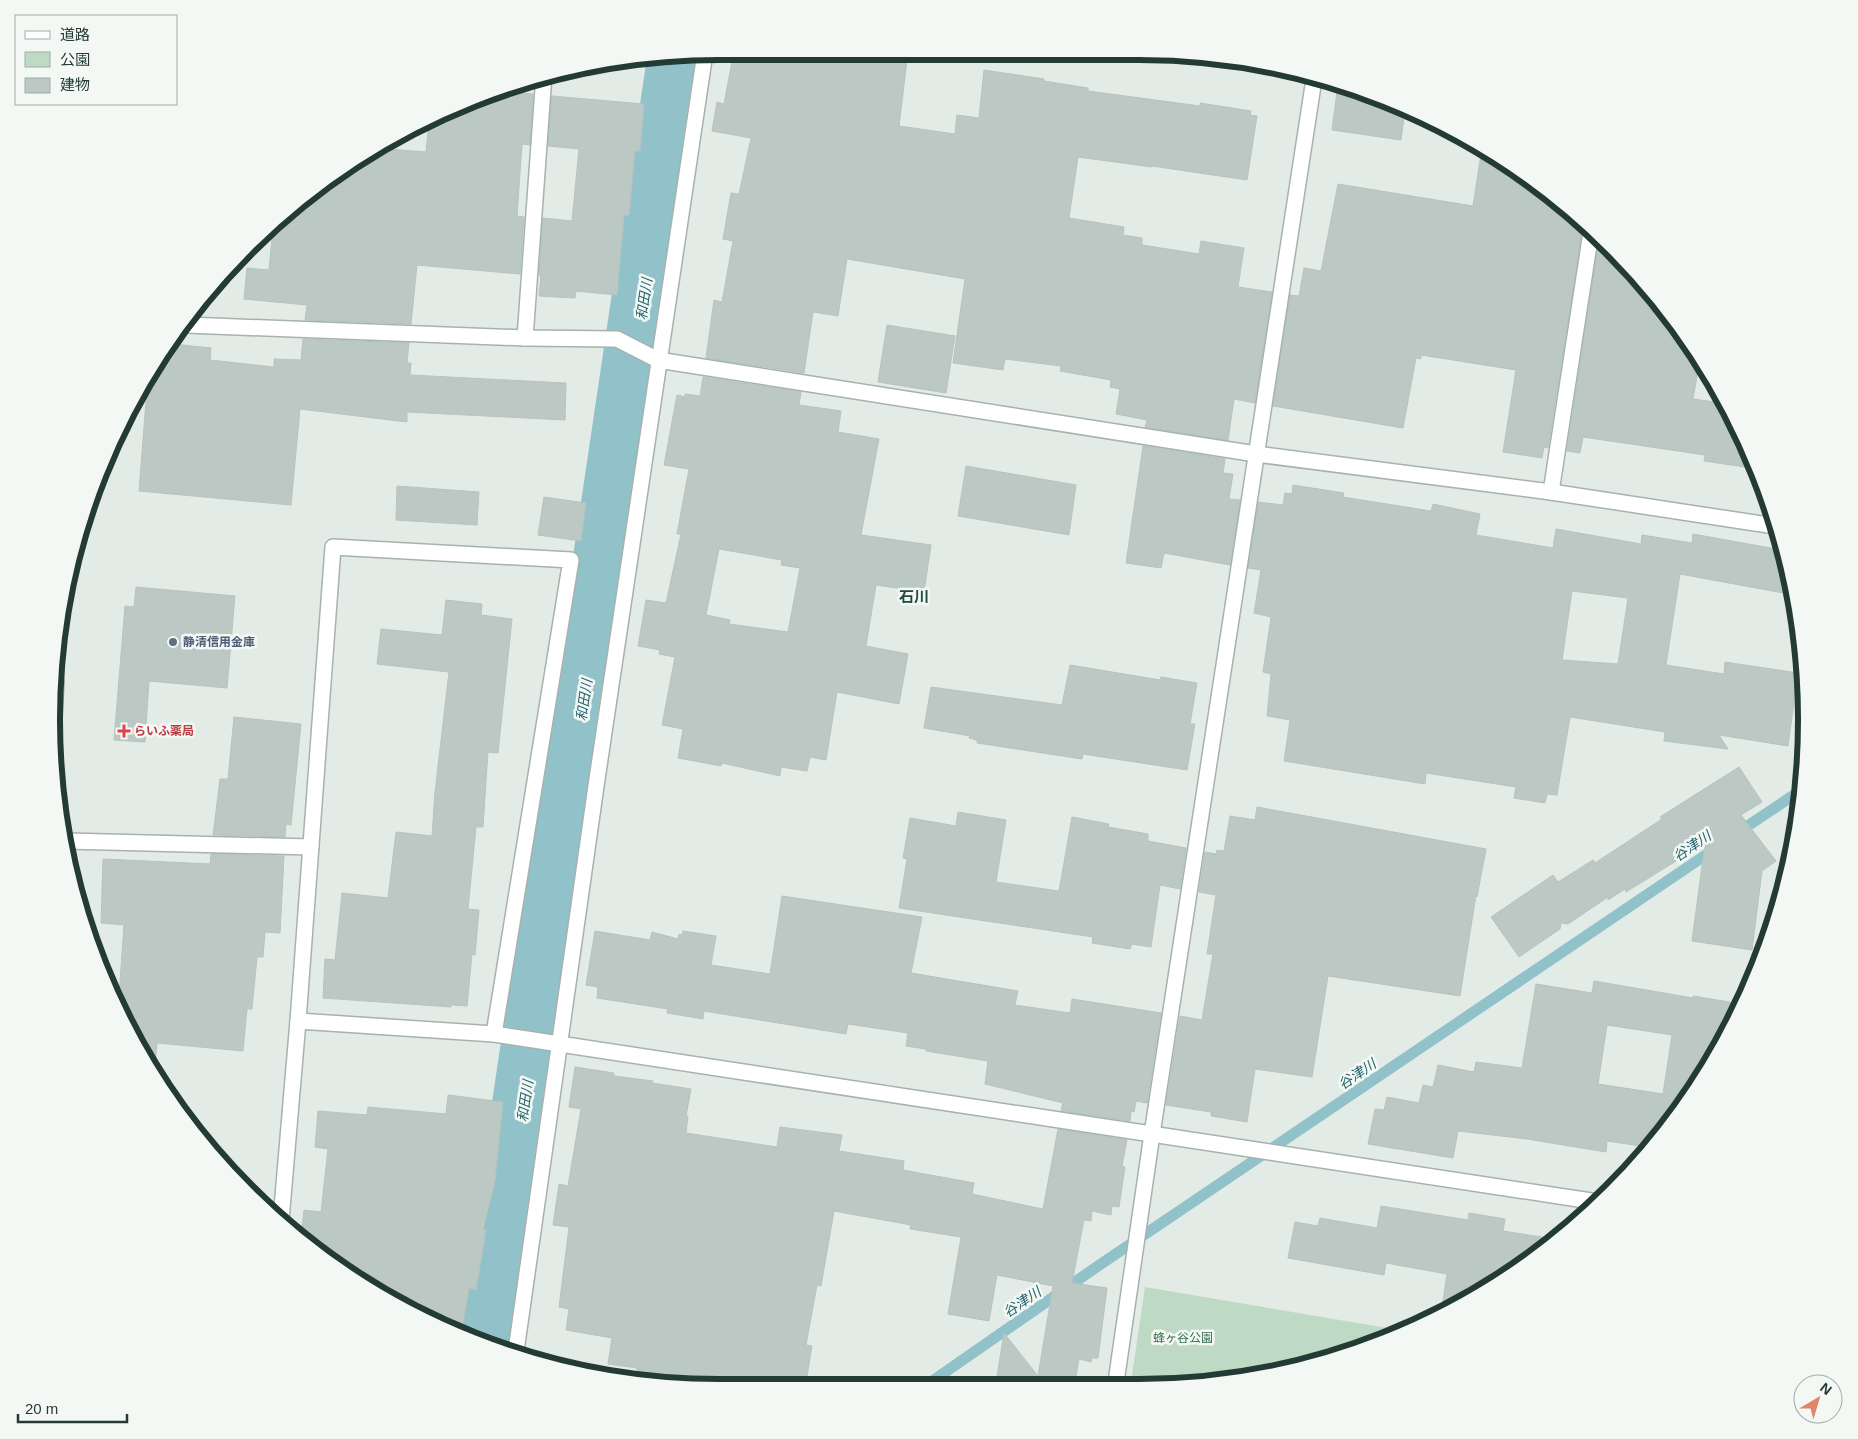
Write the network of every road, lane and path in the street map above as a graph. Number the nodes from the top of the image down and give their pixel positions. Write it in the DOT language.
graph roads {
  1 [pos="704,60"];
  2 [pos="1313,83"];
  3 [pos="543,84"];
  4 [pos="1590,239"];
  5 [pos="191,325"];
  6 [pos="525,338"];
  7 [pos="658,360"];
  8 [pos="1256,454"];
  9 [pos="1551,492"];
  10 [pos="1768,525"];
  11 [pos="72,841"];
  12 [pos="311,847"];
  13 [pos="298,1021"];
  14 [pos="494,1034"];
  15 [pos="558,1044"];
  16 [pos="1152,1134"];
  17 [pos="1589,1201"];
  18 [pos="282,1212"];
  19 [pos="517,1347"];
  20 [pos="1116,1379"];
  1 -- 7 [label="street"];
  2 -- 8 [label="street"];
  3 -- 6 [label="street"];
  4 -- 9 [label="street"];
  5 -- 6 [label="street"];
  6 -- 7 [label="street"];
  7 -- 8 [label="street"];
  7 -- 15 [label="street"];
  8 -- 9 [label="street"];
  8 -- 16 [label="street"];
  9 -- 10 [label="street"];
  11 -- 12 [label="street"];
  12 -- 13 [label="street"];
  12 -- 14 [label="street"];
  13 -- 14 [label="street"];
  13 -- 18 [label="street"];
  14 -- 15 [label="street"];
  15 -- 16 [label="street"];
  15 -- 19 [label="street"];
  16 -- 17 [label="street"];
  16 -- 20 [label="street"];
}
